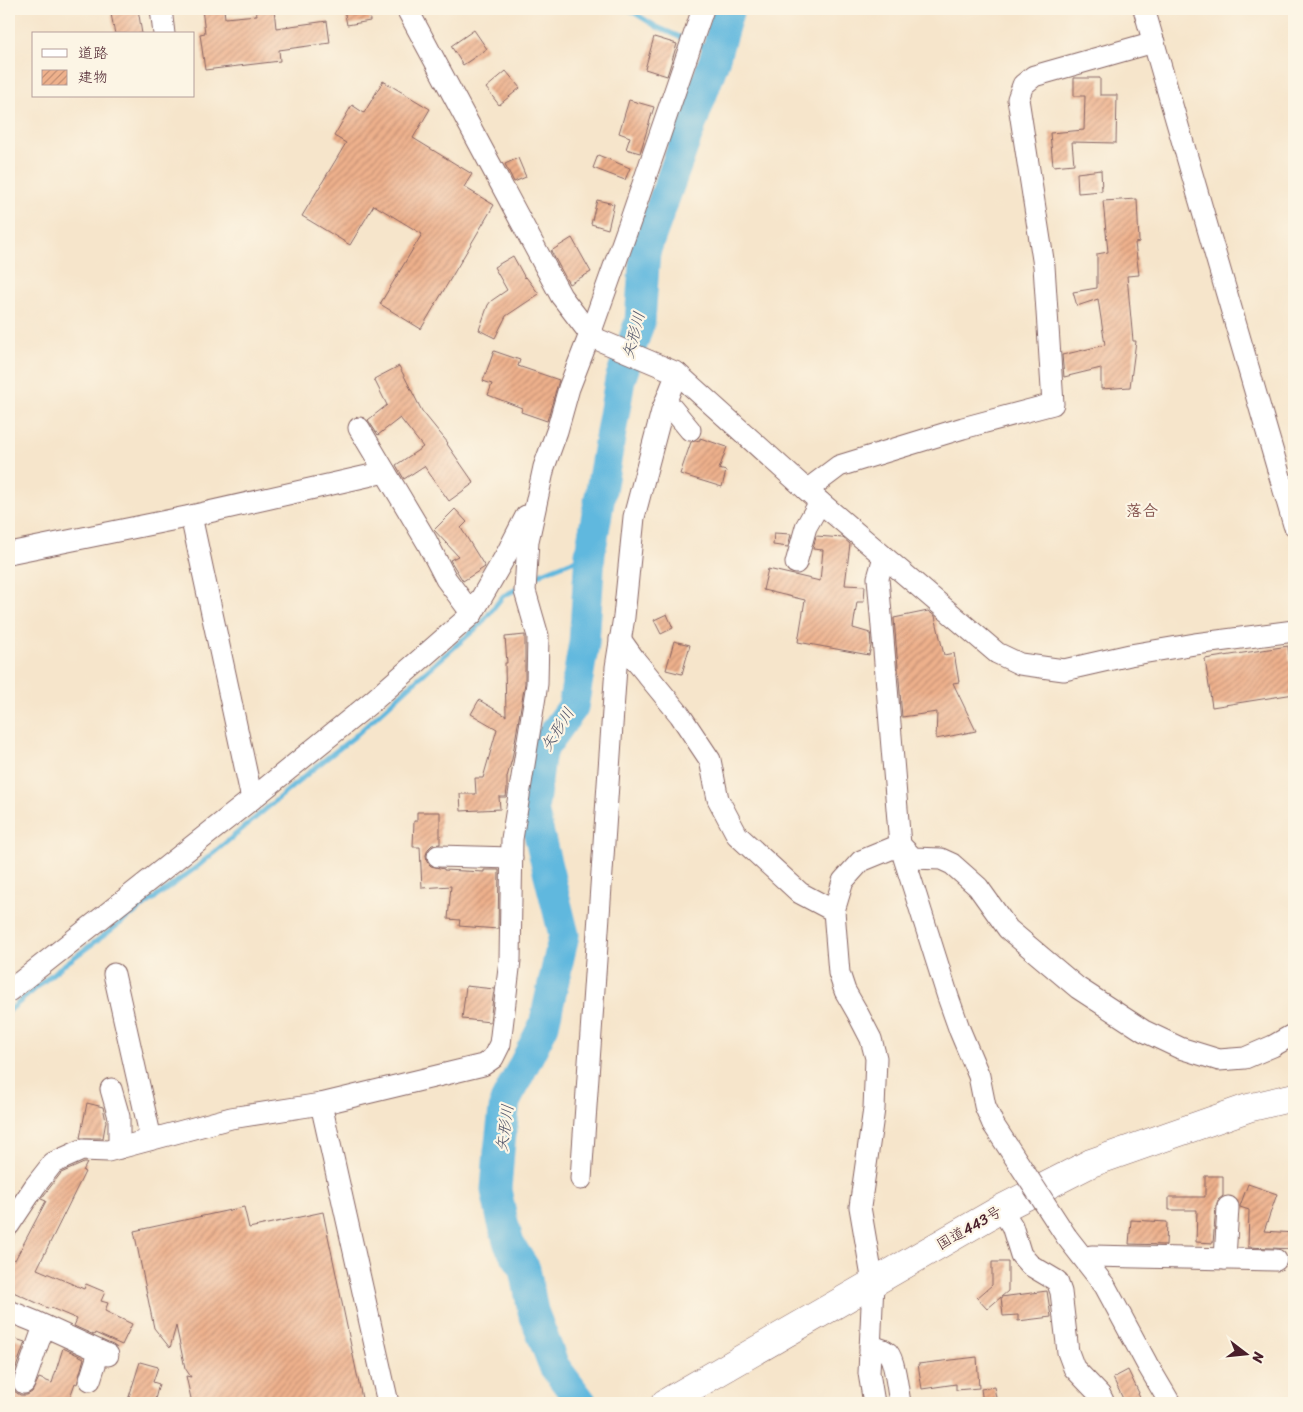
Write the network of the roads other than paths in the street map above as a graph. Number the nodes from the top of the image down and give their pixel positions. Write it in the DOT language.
graph roads {
  1 [pos="161,9"];
  2 [pos="408,9"];
  3 [pos="703,9"];
  4 [pos="1144,9"];
  5 [pos="164,32"];
  6 [pos="1154,42"];
  7 [pos="594,337"];
  8 [pos="672,371"];
  9 [pos="666,401"];
  10 [pos="359,428"];
  11 [pos="690,430"];
  12 [pos="385,472"];
  13 [pos="539,491"];
  14 [pos="814,496"];
  15 [pos="191,516"];
  16 [pos="1294,525"];
  17 [pos="9,553"];
  18 [pos="884,557"];
  19 [pos="796,564"];
  20 [pos="472,614"];
  21 [pos="1294,631"];
  22 [pos="620,639"];
  23 [pos="252,798"];
  24 [pos="900,845"];
  25 [pos="438,856"];
  26 [pos="512,858"];
  27 [pos="834,911"];
  28 [pos="114,974"];
  29 [pos="9,991"];
  30 [pos="1294,1034"];
  31 [pos="111,1089"];
  32 [pos="1294,1097"];
  33 [pos="320,1104"];
  34 [pos="151,1139"];
  35 [pos="119,1148"];
  36 [pos="582,1179"];
  37 [pos="1228,1207"];
  38 [pos="1001,1209"];
  39 [pos="9,1225"];
  40 [pos="1084,1258"];
  41 [pos="1225,1260"];
  42 [pos="1276,1260"];
  43 [pos="873,1283"];
  44 [pos="9,1311"];
  45 [pos="44,1326"];
  46 [pos="870,1346"];
  47 [pos="90,1380"];
  48 [pos="24,1382"];
  49 [pos="388,1403"];
  50 [pos="664,1403"];
  51 [pos="874,1403"];
  52 [pos="900,1403"];
  53 [pos="1104,1403"];
  54 [pos="1170,1403"];
  1 -- 5 [label="street"];
  2 -- 7 [label="street"];
  3 -- 7 [label="street"];
  4 -- 6 [label="street"];
  6 -- 14 [label="street"];
  6 -- 16 [label="street"];
  7 -- 8 [label="street"];
  7 -- 13 [label="street"];
  8 -- 9 [label="street"];
  8 -- 14 [label="street"];
  9 -- 11 [label="street"];
  9 -- 22 [label="street"];
  10 -- 12 [label="street"];
  12 -- 15 [label="street"];
  12 -- 20 [label="street"];
  13 -- 20 [label="street"];
  13 -- 26 [label="street"];
  14 -- 18 [label="street"];
  14 -- 19 [label="street"];
  15 -- 17 [label="street"];
  15 -- 23 [label="street"];
  18 -- 21 [label="street"];
  18 -- 24 [label="street"];
  20 -- 23 [label="street"];
  22 -- 27 [label="street"];
  22 -- 36 [label="street"];
  23 -- 29 [label="street"];
  24 -- 27 [label="street"];
  24 -- 30 [label="street"];
  24 -- 40 [label="street, bridge"];
  25 -- 26 [label="street"];
  26 -- 33 [label="street"];
  27 -- 43 [label="street"];
  28 -- 34 [label="street"];
  31 -- 35 [label="street"];
  32 -- 38 [label="highway, 国道443号"];
  33 -- 34 [label="street"];
  33 -- 49 [label="street"];
  34 -- 35 [label="street"];
  35 -- 39 [label="street"];
  37 -- 41 [label="street"];
  38 -- 43 [label="highway, 国道443号"];
  38 -- 53 [label="street"];
  40 -- 41 [label="street"];
  40 -- 54 [label="street"];
  41 -- 42 [label="street"];
  43 -- 46 [label="street"];
  43 -- 50 [label="highway, 国道443号"];
  44 -- 45 [label="street"];
  45 -- 47 [label="street"];
  45 -- 48 [label="street"];
  46 -- 51 [label="street"];
  46 -- 52 [label="street"];
}
